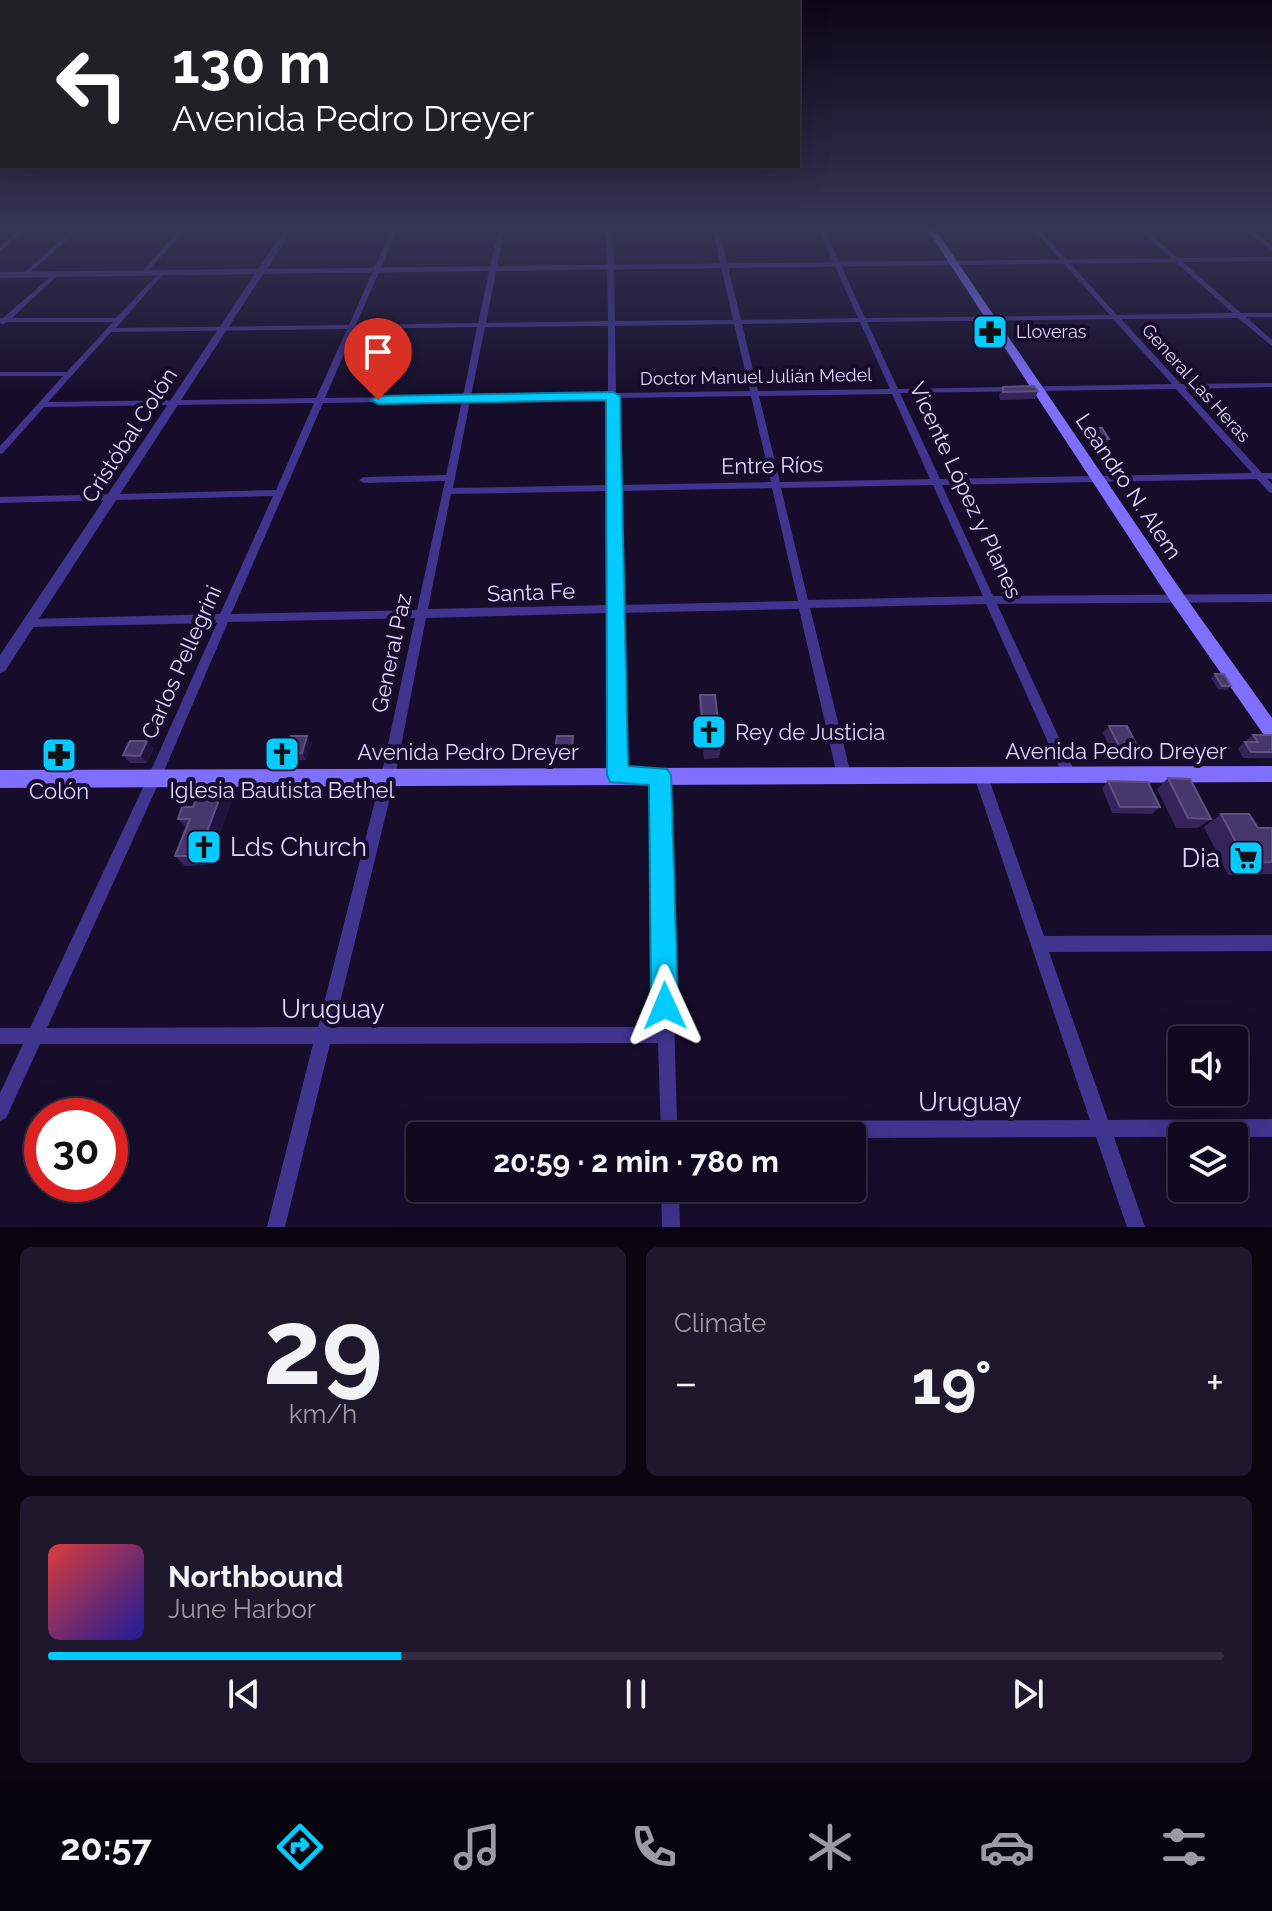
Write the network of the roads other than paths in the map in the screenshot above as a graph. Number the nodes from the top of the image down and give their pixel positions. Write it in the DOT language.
graph roads {
  1 [pos="46,283"];
  2 [pos="152,283"];
  3 [pos="254,283"];
  4 [pos="371,283"];
  5 [pos="490,283"];
  6 [pos="611,283"];
  7 [pos="728,283"];
  8 [pos="846,283"];
  9 [pos="966,283"];
  10 [pos="1085,283"];
  11 [pos="1203,283"];
  12 [pos="1272,315"];
  13 [pos="1239,316"];
  14 [pos="1115,318"];
  15 [pos="991,319"];
  16 [pos="119,320"];
  17 [pos="863,321"];
  18 [pos="2,322"];
  19 [pos="738,323"];
  20 [pos="612,325"];
  21 [pos="481,327"];
  22 [pos="350,329"];
  23 [pos="110,330"];
  24 [pos="222,330"];
  25 [pos="1272,344"];
  26 [pos="0,374"];
  27 [pos="69,374"];
  28 [pos="1272,385"];
  29 [pos="1178,387"];
  30 [pos="1038,388"];
  31 [pos="894,391"];
  32 [pos="754,394"];
  33 [pos="613,396"];
  34 [pos="466,398"];
  35 [pos="319,401"];
  36 [pos="174,403"];
  37 [pos="43,405"];
  38 [pos="5,440"];
  39 [pos="0,451"];
  40 [pos="1272,476"];
  41 [pos="1260,477"];
  42 [pos="449,478"];
  43 [pos="1099,479"];
  44 [pos="364,480"];
  45 [pos="937,482"];
  46 [pos="776,485"];
  47 [pos="614,488"];
  48 [pos="1272,490"];
  49 [pos="446,491"];
  50 [pos="279,493"];
  51 [pos="112,497"];
  52 [pos="0,500"];
  53 [pos="1272,598"];
  54 [pos="1178,599"];
  55 [pos="991,600"];
  56 [pos="804,605"];
  57 [pos="615,610"];
  58 [pos="422,616"];
  59 [pos="225,619"];
  60 [pos="29,623"];
  61 [pos="0,667"];
  62 [pos="1272,732"];
  63 [pos="1069,774"];
  64 [pos="1272,774"];
  65 [pos="617,775"];
  66 [pos="660,775"];
  67 [pos="844,775"];
  68 [pos="981,776"];
  69 [pos="388,777"];
  70 [pos="154,778"];
  71 [pos="0,779"];
  72 [pos="1272,943"];
  73 [pos="1040,944"];
  74 [pos="324,1035"];
  75 [pos="665,1035"];
  76 [pos="0,1036"];
  77 [pos="36,1036"];
  78 [pos="0,1112"];
  79 [pos="669,1122"];
  80 [pos="1102,1128"];
  81 [pos="1272,1128"];
  82 [pos="866,1131"];
  83 [pos="670,1202"];
  84 [pos="276,1227"];
  85 [pos="671,1227"];
  86 [pos="1136,1227"];
  1 -- 18 [label="street"];
  2 -- 16 [label="street"];
  3 -- 24 [label="street, Cristóbal Colón"];
  4 -- 22 [label="street, Carlos Pellegrini"];
  5 -- 21 [label="street, General Paz"];
  6 -- 20 [label="street"];
  7 -- 19 [label="street"];
  8 -- 17 [label="street, Vicente López y Planes"];
  9 -- 15 [label="main road, Leandro N. Alem"];
  10 -- 14 [label="street, General Las Heras"];
  11 -- 13 [label="street"];
  12 -- 13 [label="street"];
  13 -- 14 [label="street"];
  13 -- 25 [label="street"];
  14 -- 15 [label="street"];
  14 -- 29 [label="street, General Las Heras"];
  15 -- 17 [label="street"];
  15 -- 30 [label="main road, Leandro N. Alem"];
  16 -- 18 [label="street"];
  16 -- 23 [label="street"];
  17 -- 19 [label="street"];
  17 -- 31 [label="street, Vicente López y Planes"];
  19 -- 20 [label="street"];
  19 -- 32 [label="street"];
  20 -- 21 [label="street"];
  20 -- 33 [label="street"];
  21 -- 22 [label="street"];
  21 -- 34 [label="street, General Paz"];
  22 -- 24 [label="street"];
  22 -- 35 [label="street, Carlos Pellegrini"];
  23 -- 24 [label="street"];
  23 -- 27 [label="street"];
  24 -- 36 [label="street, Cristóbal Colón"];
  26 -- 27 [label="street"];
  27 -- 37 [label="street"];
  28 -- 29 [label="street, Doctor Manuel Julián Medel"];
  29 -- 30 [label="street, Doctor Manuel Julián Medel"];
  29 -- 41 [label="street, General Las Heras"];
  30 -- 31 [label="street, Doctor Manuel Julián Medel"];
  30 -- 43 [label="main road, Leandro N. Alem"];
  31 -- 32 [label="street, Doctor Manuel Julián Medel"];
  31 -- 45 [label="street, Vicente López y Planes"];
  32 -- 33 [label="street, Doctor Manuel Julián Medel"];
  32 -- 46 [label="street"];
  33 -- 34 [label="street, Doctor Manuel Julián Medel"];
  33 -- 47 [label="street"];
  34 -- 35 [label="street, Doctor Manuel Julián Medel"];
  34 -- 42 [label="street, General Paz"];
  35 -- 36 [label="street, Doctor Manuel Julián Medel"];
  35 -- 50 [label="street, Carlos Pellegrini"];
  36 -- 37 [label="street, Doctor Manuel Julián Medel"];
  36 -- 51 [label="street, Cristóbal Colón"];
  37 -- 38 [label="street"];
  38 -- 39 [label="street"];
  40 -- 41 [label="street, Entre Ríos"];
  41 -- 43 [label="street, Entre Ríos"];
  41 -- 48 [label="street, General Las Heras"];
  42 -- 44 [label="street"];
  42 -- 49 [label="street, General Paz"];
  43 -- 45 [label="street, Entre Ríos"];
  43 -- 54 [label="main road, Leandro N. Alem"];
  45 -- 46 [label="street, Entre Ríos"];
  45 -- 55 [label="street, Vicente López y Planes"];
  46 -- 47 [label="street, Entre Ríos"];
  46 -- 56 [label="street"];
  47 -- 49 [label="street, Entre Ríos"];
  47 -- 57 [label="street"];
  49 -- 58 [label="street, General Paz"];
  50 -- 51 [label="street"];
  50 -- 59 [label="street, Carlos Pellegrini"];
  51 -- 52 [label="street"];
  51 -- 60 [label="street, Cristóbal Colón"];
  53 -- 54 [label="street, Santa Fe"];
  54 -- 55 [label="street, Santa Fe"];
  54 -- 62 [label="main road, Leandro N. Alem"];
  55 -- 56 [label="street, Santa Fe"];
  55 -- 63 [label="street, Vicente López y Planes"];
  56 -- 57 [label="street, Santa Fe"];
  56 -- 67 [label="street"];
  57 -- 58 [label="street, Santa Fe"];
  57 -- 65 [label="street"];
  58 -- 59 [label="street, Santa Fe"];
  58 -- 69 [label="street, General Paz"];
  59 -- 60 [label="street, Santa Fe"];
  59 -- 70 [label="street, Carlos Pellegrini"];
  60 -- 61 [label="street, Cristóbal Colón"];
  63 -- 64 [label="main road, Avenida Pedro Dreyer"];
  63 -- 68 [label="main road, Avenida Pedro Dreyer"];
  65 -- 66 [label="main road, Avenida Pedro Dreyer"];
  65 -- 69 [label="main road, Avenida Pedro Dreyer"];
  66 -- 67 [label="main road, Avenida Pedro Dreyer"];
  66 -- 75 [label="street"];
  67 -- 68 [label="main road, Avenida Pedro Dreyer"];
  68 -- 73 [label="street"];
  69 -- 70 [label="main road, Avenida Pedro Dreyer"];
  69 -- 74 [label="street, General Paz"];
  70 -- 71 [label="main road, Avenida Pedro Dreyer"];
  70 -- 77 [label="street, Carlos Pellegrini"];
  72 -- 73 [label="street"];
  73 -- 80 [label="street"];
  74 -- 75 [label="street, Uruguay"];
  74 -- 77 [label="street, Uruguay"];
  74 -- 84 [label="street, General Paz"];
  75 -- 79 [label="street"];
  76 -- 77 [label="street, Uruguay"];
  77 -- 78 [label="street, Carlos Pellegrini"];
  80 -- 81 [label="street, Uruguay"];
  80 -- 82 [label="street, Uruguay"];
  80 -- 86 [label="street"];
  83 -- 85 [label="street"];
}
